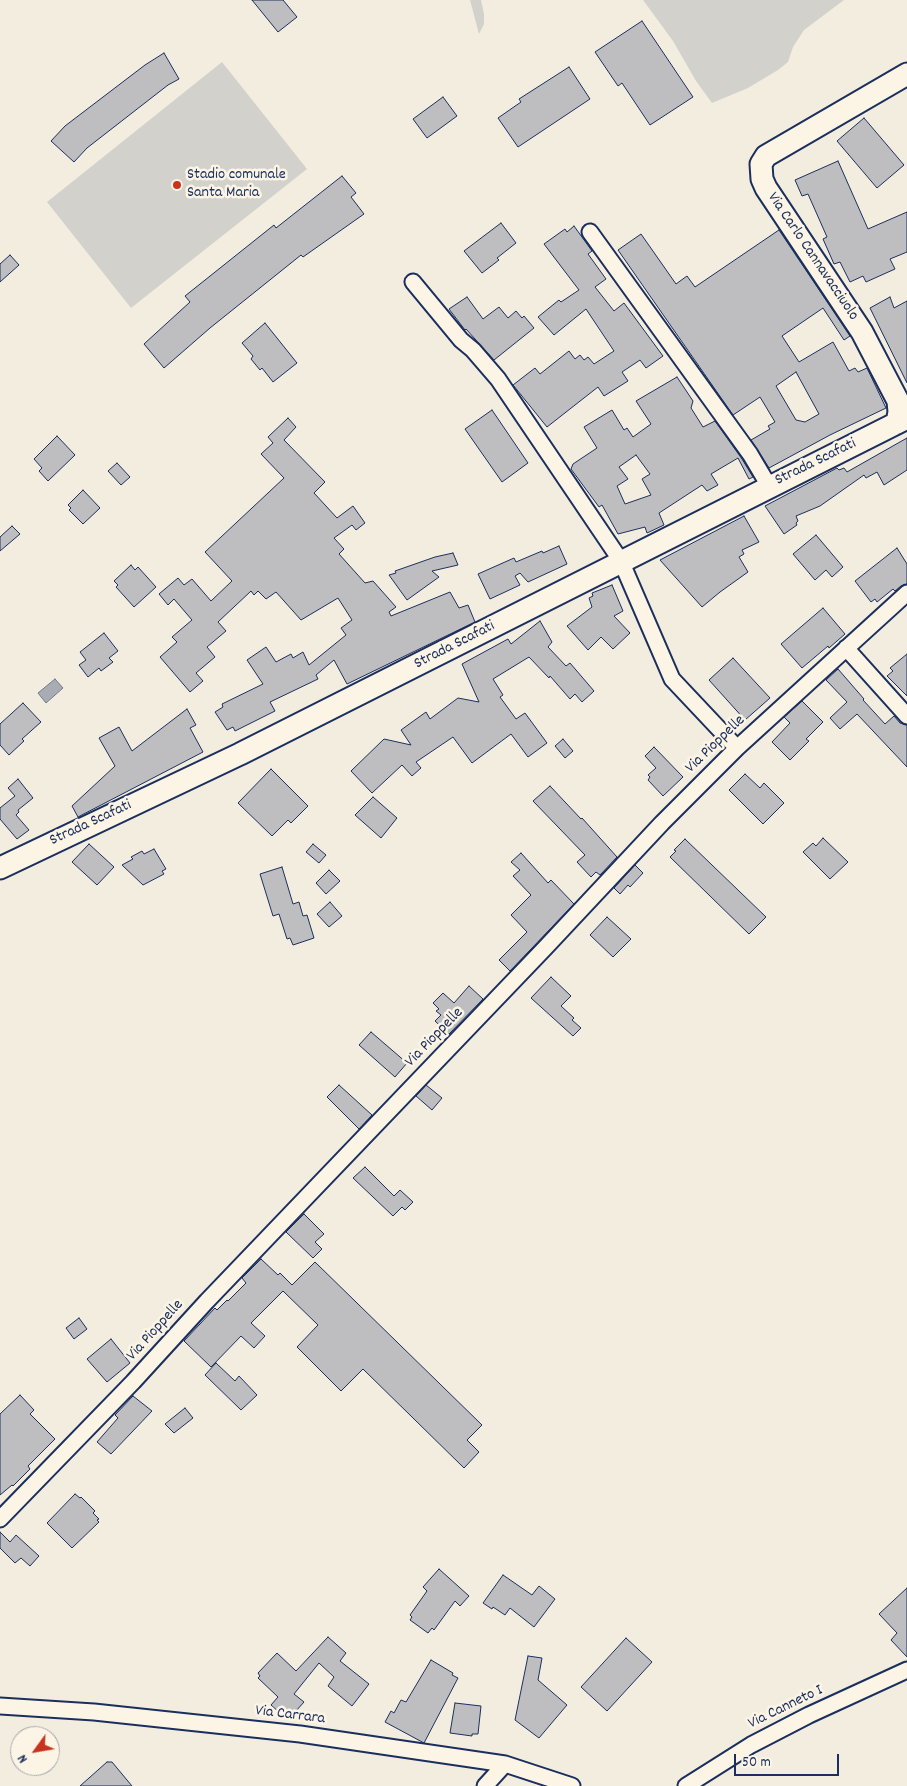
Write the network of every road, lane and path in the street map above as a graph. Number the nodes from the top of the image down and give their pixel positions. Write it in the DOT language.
graph roads {
  1 [pos="907,74"];
  2 [pos="590,232"];
  3 [pos="413,282"];
  4 [pos="902,421"];
  5 [pos="769,486"];
  6 [pos="621,561"];
  7 [pos="907,593"];
  8 [pos="846,648"];
  9 [pos="907,716"];
  10 [pos="737,748"];
  11 [pos="0,868"];
  12 [pos="0,1519"];
  13 [pos="907,1670"];
  14 [pos="0,1706"];
  15 [pos="505,1764"];
  16 [pos="485,1786"];
  17 [pos="572,1786"];
  18 [pos="686,1786"];
  1 -- 4 [label="street, Via Carlo Cannavacciuolo"];
  2 -- 5 [label="street"];
  3 -- 6 [label="street"];
  4 -- 5 [label="street, Strada Scafati"];
  5 -- 6 [label="street, Strada Scafati"];
  6 -- 10 [label="street"];
  6 -- 11 [label="street, Strada Scafati"];
  7 -- 8 [label="street, Via Pioppelle"];
  8 -- 9 [label="street"];
  8 -- 10 [label="street, Via Pioppelle"];
  10 -- 12 [label="street, Via Pioppelle"];
  13 -- 18 [label="street, Via Canneto I"];
  14 -- 15 [label="street, Via Carrara"];
  15 -- 16 [label="street"];
  15 -- 17 [label="street, Via Carrara"];
}
